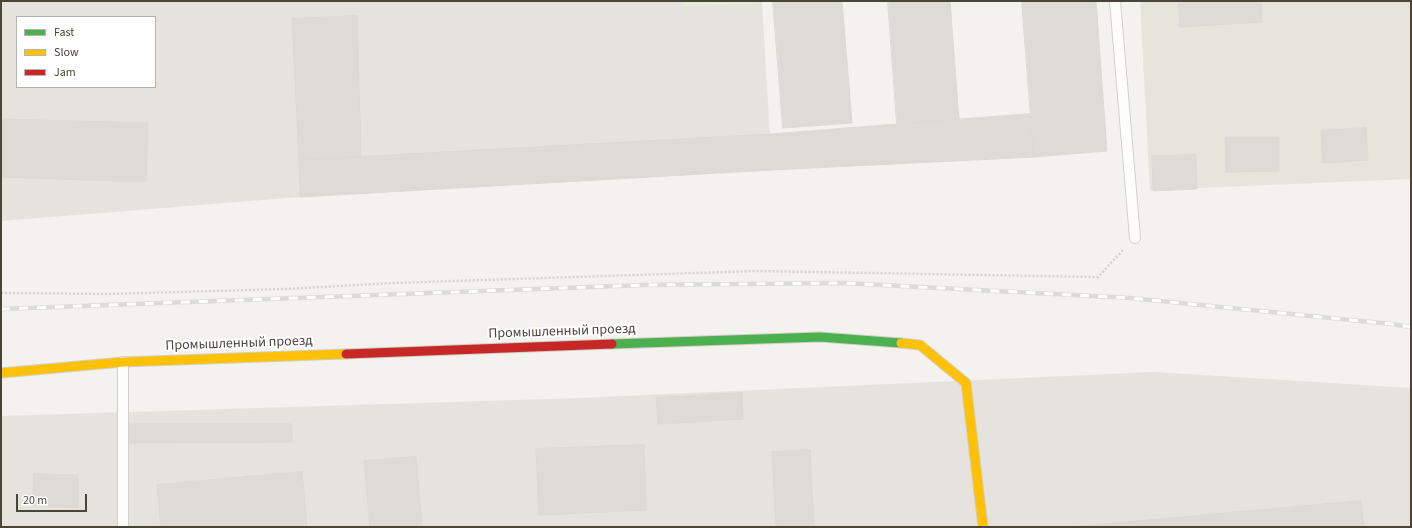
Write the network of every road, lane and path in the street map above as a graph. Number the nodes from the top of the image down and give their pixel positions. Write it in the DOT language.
graph roads {
  1 [pos="1115,1"];
  2 [pos="1135,238"];
  3 [pos="1,293"];
  4 [pos="123,362"];
  5 [pos="1,373"];
  6 [pos="123,527"];
  7 [pos="983,527"];
  1 -- 2 [label="lane"];
  2 -- 3 [label="path"];
  4 -- 5 [label="street, Промышленный проезд"];
  4 -- 6 [label="lane"];
  4 -- 7 [label="street, Промышленный проезд"];
}
